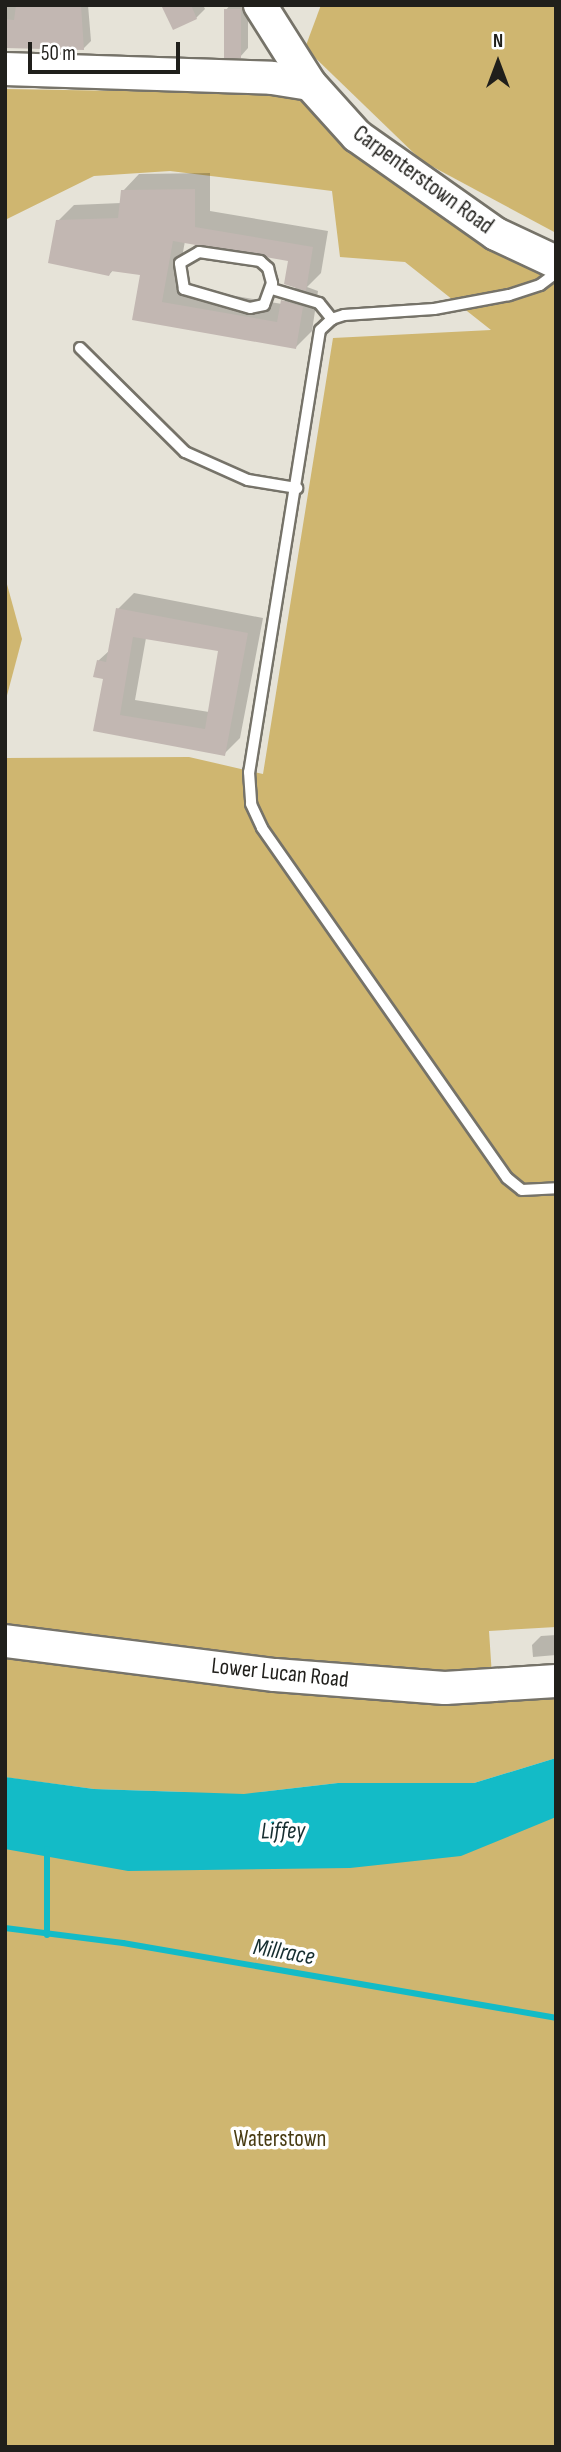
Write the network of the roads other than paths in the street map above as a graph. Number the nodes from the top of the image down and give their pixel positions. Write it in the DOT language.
graph roads {
  1 [pos="260,5"];
  2 [pos="5,69"];
  3 [pos="310,84"];
  4 [pos="556,262"];
  5 [pos="556,273"];
  6 [pos="272,289"];
  7 [pos="332,319"];
  8 [pos="80,348"];
  9 [pos="297,488"];
  10 [pos="556,1188"];
  11 [pos="5,1641"];
  12 [pos="556,1681"];
  1 -- 3 [label="street, Carpenterstown Road"];
  2 -- 3 [label="street"];
  3 -- 4 [label="street, Carpenterstown Road"];
  5 -- 7 [label="lane"];
  6 -- 6 [label="lane"];
  6 -- 7 [label="lane"];
  7 -- 9 [label="lane"];
  8 -- 9 [label="lane"];
  9 -- 10 [label="lane"];
  11 -- 12 [label="street, Lower Lucan Road"];
}
